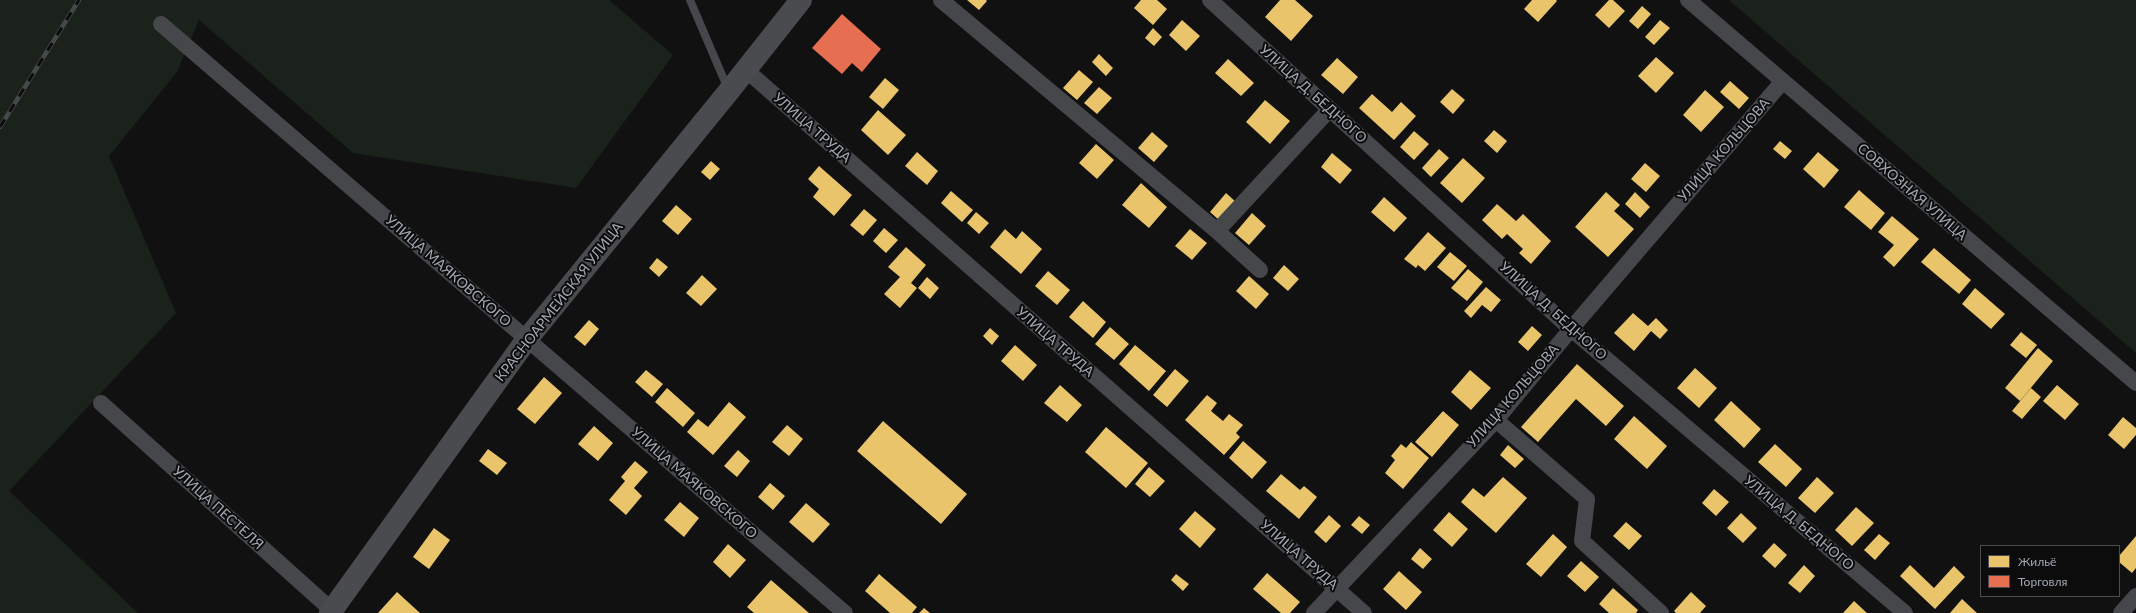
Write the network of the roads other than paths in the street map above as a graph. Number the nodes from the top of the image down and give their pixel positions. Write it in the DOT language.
graph roads {
  1 [pos="690,0"];
  2 [pos="801,0"];
  3 [pos="941,0"];
  4 [pos="1210,0"];
  5 [pos="1688,0"];
  6 [pos="161,24"];
  7 [pos="746,70"];
  8 [pos="1783,81"];
  9 [pos="729,91"];
  10 [pos="1330,110"];
  11 [pos="1217,231"];
  12 [pos="1260,270"];
  13 [pos="1571,329"];
  14 [pos="526,339"];
  15 [pos="2136,383"];
  16 [pos="101,403"];
  17 [pos="1496,420"];
  18 [pos="1336,588"];
  19 [pos="332,612"];
  20 [pos="845,613"];
  21 [pos="1314,613"];
  22 [pos="1364,613"];
  23 [pos="1661,613"];
  24 [pos="1905,613"];
  1 -- 9 [label="lane"];
  2 -- 7 [label="main road, КРАСНОАРМЕЙСКАЯ УЛИЦА"];
  3 -- 11 [label="street"];
  4 -- 10 [label="street, УЛИЦА Д. БЕДНОГО"];
  5 -- 8 [label="street, СОВХОЗНАЯ УЛИЦА"];
  6 -- 14 [label="street, УЛИЦА МАЯКОВСКОГО"];
  7 -- 9 [label="main road, КРАСНОАРМЕЙСКАЯ УЛИЦА"];
  7 -- 18 [label="street, УЛИЦА ТРУДА"];
  8 -- 13 [label="street, УЛИЦА КОЛЬЦОВА"];
  8 -- 15 [label="street, СОВХОЗНАЯ УЛИЦА"];
  9 -- 14 [label="main road, КРАСНОАРМЕЙСКАЯ УЛИЦА"];
  10 -- 11 [label="street"];
  10 -- 13 [label="street, УЛИЦА Д. БЕДНОГО"];
  11 -- 12 [label="street"];
  13 -- 17 [label="street, УЛИЦА КОЛЬЦОВА"];
  13 -- 24 [label="street, УЛИЦА Д. БЕДНОГО"];
  14 -- 19 [label="main road, КРАСНОАРМЕЙСКАЯ УЛИЦА"];
  14 -- 20 [label="street, УЛИЦА МАЯКОВСКОГО"];
  16 -- 19 [label="street, УЛИЦА ПЕСТЕЛЯ"];
  17 -- 18 [label="street, УЛИЦА КОЛЬЦОВА"];
  17 -- 23 [label="street"];
  18 -- 21 [label="street, УЛИЦА КОЛЬЦОВА"];
  18 -- 22 [label="street, УЛИЦА ТРУДА"];
}
